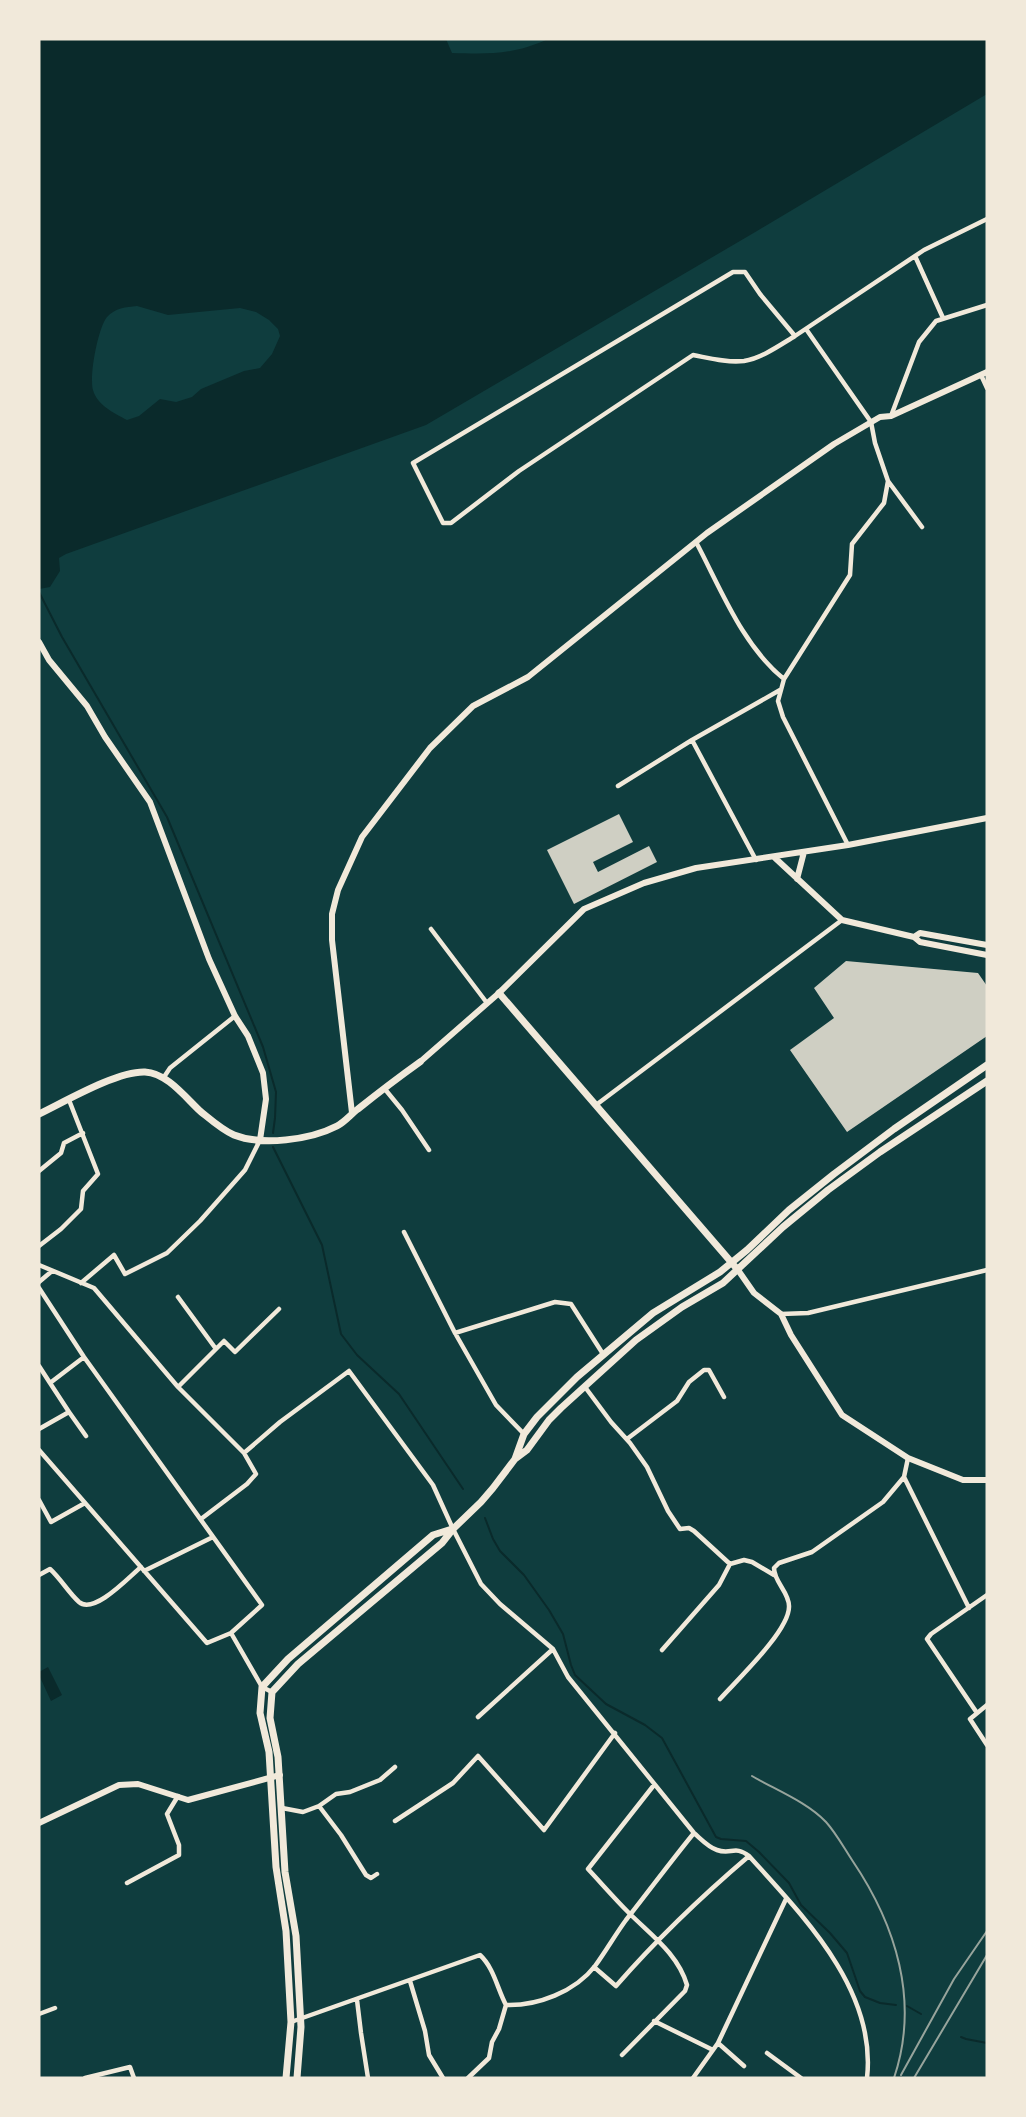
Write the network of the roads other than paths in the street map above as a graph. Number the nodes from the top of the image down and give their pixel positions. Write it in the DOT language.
graph roads {
  1 [pos="987,219"];
  2 [pos="915,256"];
  3 [pos="987,305"];
  4 [pos="943,318"];
  5 [pos="806,329"];
  6 [pos="795,336"];
  7 [pos="984,374"];
  8 [pos="987,388"];
  9 [pos="891,416"];
  10 [pos="871,422"];
  11 [pos="888,482"];
  12 [pos="922,527"];
  13 [pos="696,542"];
  14 [pos="39,642"];
  15 [pos="784,679"];
  16 [pos="780,690"];
  17 [pos="692,740"];
  18 [pos="618,786"];
  19 [pos="987,818"];
  20 [pos="848,845"];
  21 [pos="804,852"];
  22 [pos="774,857"];
  23 [pos="756,860"];
  24 [pos="797,879"];
  25 [pos="842,920"];
  26 [pos="431,929"];
  27 [pos="914,937"];
  28 [pos="987,945"];
  29 [pos="987,955"];
  30 [pos="499,993"];
  31 [pos="487,1003"];
  32 [pos="235,1016"];
  33 [pos="420,1062"];
  34 [pos="987,1065"];
  35 [pos="164,1077"];
  36 [pos="987,1081"];
  37 [pos="384,1088"];
  38 [pos="69,1100"];
  39 [pos="596,1105"];
  40 [pos="352,1113"];
  41 [pos="39,1114"];
  42 [pos="83,1133"];
  43 [pos="260,1140"];
  44 [pos="429,1150"];
  45 [pos="39,1171"];
  46 [pos="770,1228"];
  47 [pos="404,1232"];
  48 [pos="776,1234"];
  49 [pos="39,1246"];
  50 [pos="729,1263"];
  51 [pos="39,1265"];
  52 [pos="738,1270"];
  53 [pos="987,1270"];
  54 [pos="52,1271"];
  55 [pos="39,1282"];
  56 [pos="81,1282"];
  57 [pos="39,1288"];
  58 [pos="178,1297"];
  59 [pos="279,1309"];
  60 [pos="781,1314"];
  61 [pos="455,1333"];
  62 [pos="216,1349"];
  63 [pos="603,1354"];
  64 [pos="84,1357"];
  65 [pos="39,1366"];
  66 [pos="577,1377"];
  67 [pos="50,1383"];
  68 [pos="178,1387"];
  69 [pos="585,1387"];
  70 [pos="724,1396"];
  71 [pos="69,1412"];
  72 [pos="39,1430"];
  73 [pos="524,1434"];
  74 [pos="86,1436"];
  75 [pos="627,1439"];
  76 [pos="39,1450"];
  77 [pos="244,1454"];
  78 [pos="908,1458"];
  79 [pos="514,1459"];
  80 [pos="904,1477"];
  81 [pos="987,1480"];
  82 [pos="39,1500"];
  83 [pos="85,1503"];
  84 [pos="201,1519"];
  85 [pos="453,1529"];
  86 [pos="213,1536"];
  87 [pos="730,1564"];
  88 [pos="143,1569"];
  89 [pos="39,1575"];
  90 [pos="774,1575"];
  91 [pos="987,1595"];
  92 [pos="969,1608"];
  93 [pos="231,1633"];
  94 [pos="553,1649"];
  95 [pos="662,1650"];
  96 [pos="262,1688"];
  97 [pos="272,1692"];
  98 [pos="720,1699"];
  99 [pos="987,1705"];
  100 [pos="977,1713"];
  101 [pos="478,1717"];
  102 [pos="615,1733"];
  103 [pos="987,1745"];
  104 [pos="395,1767"];
  105 [pos="280,1775"];
  106 [pos="271,1778"];
  107 [pos="654,1785"];
  108 [pos="178,1796"];
  109 [pos="319,1806"];
  110 [pos="282,1808"];
  111 [pos="395,1821"];
  112 [pos="39,1823"];
  113 [pos="694,1833"];
  114 [pos="749,1856"];
  115 [pos="377,1874"];
  116 [pos="127,1883"];
  117 [pos="786,1899"];
  118 [pos="630,1914"];
  119 [pos="660,1940"];
  120 [pos="594,1967"];
  121 [pos="410,1981"];
  122 [pos="357,2000"];
  123 [pos="506,2006"];
  124 [pos="55,2008"];
  125 [pos="39,2014"];
  126 [pos="300,2019"];
  127 [pos="654,2021"];
  128 [pos="291,2022"];
  129 [pos="718,2043"];
  130 [pos="713,2050"];
  131 [pos="767,2053"];
  132 [pos="622,2055"];
  133 [pos="744,2066"];
  134 [pos="797,2077"];
  135 [pos="85,2078"];
  136 [pos="134,2078"];
  137 [pos="286,2078"];
  138 [pos="297,2078"];
  139 [pos="368,2078"];
  140 [pos="443,2078"];
  141 [pos="468,2078"];
  142 [pos="693,2078"];
  143 [pos="867,2078"];
  1 -- 2 [label="street"];
  2 -- 4 [label="street"];
  2 -- 5 [label="street"];
  3 -- 4 [label="street"];
  4 -- 9 [label="street"];
  5 -- 6 [label="street"];
  5 -- 10 [label="street"];
  6 -- 6 [label="street"];
  7 -- 8 [label="street"];
  7 -- 9 [label="street"];
  9 -- 10 [label="street"];
  10 -- 11 [label="street"];
  10 -- 13 [label="street"];
  11 -- 12 [label="street"];
  11 -- 15 [label="street"];
  13 -- 15 [label="street"];
  13 -- 40 [label="street"];
  14 -- 32 [label="street"];
  15 -- 16 [label="street"];
  16 -- 17 [label="street"];
  16 -- 20 [label="street"];
  17 -- 18 [label="street"];
  17 -- 23 [label="street"];
  19 -- 20 [label="street"];
  20 -- 21 [label="street"];
  21 -- 22 [label="street"];
  21 -- 24 [label="street"];
  22 -- 23 [label="street"];
  22 -- 24 [label="street"];
  23 -- 30 [label="street"];
  24 -- 25 [label="street"];
  25 -- 27 [label="street"];
  25 -- 39 [label="street"];
  26 -- 31 [label="street"];
  27 -- 28 [label="street"];
  27 -- 29 [label="street"];
  30 -- 31 [label="street"];
  30 -- 39 [label="main road"];
  31 -- 33 [label="street"];
  32 -- 35 [label="street"];
  32 -- 43 [label="street"];
  33 -- 37 [label="main road"];
  34 -- 46 [label="main road"];
  35 -- 38 [label="main road"];
  35 -- 43 [label="main road"];
  36 -- 48 [label="main road"];
  37 -- 40 [label="main road"];
  37 -- 44 [label="street"];
  38 -- 41 [label="main road"];
  38 -- 42 [label="street"];
  39 -- 50 [label="main road"];
  40 -- 43 [label="main road"];
  42 -- 45 [label="street"];
  42 -- 49 [label="street"];
  43 -- 56 [label="street"];
  46 -- 48 [label="main road"];
  46 -- 50 [label="main road"];
  47 -- 61 [label="street"];
  48 -- 52 [label="main road"];
  50 -- 52 [label="main road"];
  50 -- 63 [label="main road"];
  51 -- 54 [label="street"];
  52 -- 60 [label="street"];
  52 -- 69 [label="main road"];
  53 -- 60 [label="street"];
  54 -- 55 [label="street"];
  54 -- 56 [label="street"];
  56 -- 68 [label="street"];
  57 -- 64 [label="street"];
  58 -- 62 [label="street"];
  59 -- 62 [label="street"];
  60 -- 78 [label="street"];
  61 -- 63 [label="street"];
  61 -- 73 [label="street"];
  62 -- 68 [label="street"];
  63 -- 66 [label="main road"];
  64 -- 67 [label="street"];
  64 -- 84 [label="street"];
  65 -- 67 [label="street"];
  66 -- 69 [label="main road"];
  66 -- 73 [label="main road"];
  67 -- 71 [label="street"];
  68 -- 77 [label="street"];
  69 -- 75 [label="street"];
  69 -- 79 [label="main road"];
  70 -- 75 [label="street"];
  71 -- 72 [label="street"];
  71 -- 74 [label="street"];
  73 -- 79 [label="main road"];
  75 -- 87 [label="street"];
  76 -- 83 [label="street"];
  77 -- 84 [label="street"];
  77 -- 85 [label="street"];
  78 -- 80 [label="street"];
  78 -- 81 [label="street"];
  79 -- 85 [label="main road"];
  80 -- 90 [label="street"];
  80 -- 92 [label="street"];
  82 -- 83 [label="street"];
  83 -- 88 [label="street"];
  84 -- 86 [label="street"];
  85 -- 94 [label="street"];
  85 -- 96 [label="main road"];
  85 -- 97 [label="main road"];
  86 -- 88 [label="street"];
  86 -- 93 [label="street"];
  87 -- 90 [label="street"];
  87 -- 95 [label="street"];
  88 -- 89 [label="street"];
  88 -- 93 [label="street"];
  90 -- 98 [label="street"];
  91 -- 92 [label="street"];
  92 -- 100 [label="street"];
  93 -- 96 [label="street"];
  94 -- 101 [label="street"];
  94 -- 102 [label="street"];
  96 -- 97 [label="street"];
  96 -- 106 [label="main road"];
  97 -- 105 [label="main road"];
  99 -- 100 [label="street"];
  100 -- 103 [label="street"];
  102 -- 107 [label="street"];
  102 -- 111 [label="street"];
  104 -- 109 [label="street"];
  105 -- 106 [label="street"];
  105 -- 110 [label="main road"];
  106 -- 108 [label="street"];
  106 -- 128 [label="main road"];
  107 -- 113 [label="street"];
  107 -- 118 [label="street"];
  108 -- 112 [label="street"];
  108 -- 116 [label="street"];
  109 -- 110 [label="street"];
  109 -- 115 [label="street"];
  110 -- 126 [label="main road"];
  113 -- 114 [label="street"];
  113 -- 118 [label="street"];
  114 -- 117 [label="street"];
  114 -- 119 [label="street"];
  117 -- 129 [label="street"];
  117 -- 143 [label="street"];
  118 -- 119 [label="street"];
  118 -- 120 [label="street"];
  119 -- 120 [label="street"];
  119 -- 127 [label="street"];
  120 -- 123 [label="street"];
  121 -- 122 [label="street"];
  121 -- 123 [label="street"];
  121 -- 140 [label="street"];
  122 -- 126 [label="street"];
  122 -- 139 [label="street"];
  123 -- 141 [label="street"];
  124 -- 125 [label="street"];
  126 -- 128 [label="street"];
  126 -- 138 [label="main road"];
  127 -- 130 [label="street"];
  127 -- 132 [label="street"];
  128 -- 137 [label="main road"];
  129 -- 130 [label="street"];
  129 -- 133 [label="street"];
  130 -- 142 [label="street"];
  131 -- 134 [label="street"];
  135 -- 136 [label="street"];
}
